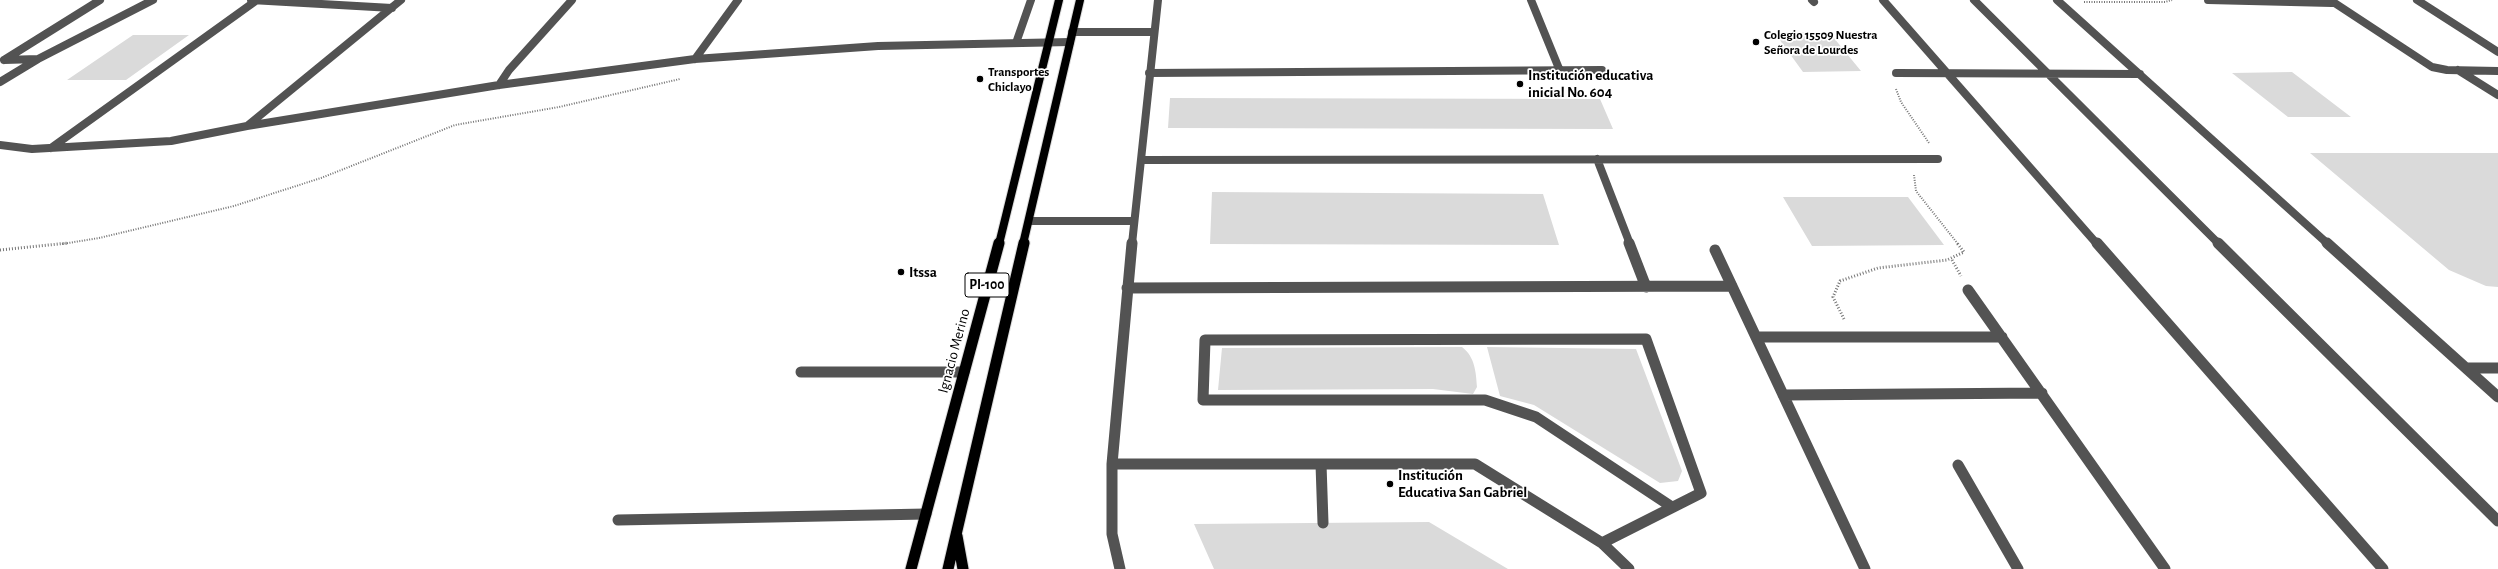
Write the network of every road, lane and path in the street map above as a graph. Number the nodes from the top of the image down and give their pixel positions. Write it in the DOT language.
graph roads {
  1 [pos="100,0"];
  2 [pos="153,0"];
  3 [pos="251,0"];
  4 [pos="257,0"];
  5 [pos="401,0"];
  6 [pos="572,0"];
  7 [pos="738,0"];
  8 [pos="1031,0"];
  9 [pos="1059,0"];
  10 [pos="1080,0"];
  11 [pos="1158,0"];
  12 [pos="1531,0"];
  13 [pos="1883,0"];
  14 [pos="1974,0"];
  15 [pos="2172,0"];
  16 [pos="2208,0"];
  17 [pos="2417,0"];
  18 [pos="2058,1"];
  19 [pos="2331,1"];
  20 [pos="392,8"];
  21 [pos="1154,32"];
  22 [pos="1071,37"];
  23 [pos="1016,43"];
  24 [pos="1048,43"];
  25 [pos="2498,52"];
  26 [pos="695,58"];
  27 [pos="38,59"];
  28 [pos="2,60"];
  29 [pos="1602,70"];
  30 [pos="2458,70"];
  31 [pos="1560,71"];
  32 [pos="2498,71"];
  33 [pos="1149,73"];
  34 [pos="1896,73"];
  35 [pos="1945,73"];
  36 [pos="2048,74"];
  37 [pos="2140,74"];
  38 [pos="683,79"];
  39 [pos="0,82"];
  40 [pos="500,85"];
  41 [pos="2498,95"];
  42 [pos="247,126"];
  43 [pos="0,145"];
  44 [pos="51,148"];
  45 [pos="1597,159"];
  46 [pos="1938,159"];
  47 [pos="1141,160"];
  48 [pos="1030,221"];
  49 [pos="1134,221"];
  50 [pos="0,250"];
  51 [pos="1715,250"];
  52 [pos="1732,286"];
  53 [pos="1646,287"];
  54 [pos="1127,288"];
  55 [pos="1968,290"];
  56 [pos="1756,337"];
  57 [pos="1855,337"];
  58 [pos="2002,337"];
  59 [pos="2466,368"];
  60 [pos="2498,368"];
  61 [pos="801,372"];
  62 [pos="964,372"];
  63 [pos="2042,393"];
  64 [pos="1783,395"];
  65 [pos="2498,397"];
  66 [pos="1112,464"];
  67 [pos="1321,464"];
  68 [pos="1958,465"];
  69 [pos="1672,507"];
  70 [pos="926,514"];
  71 [pos="618,520"];
  72 [pos="2498,521"];
  73 [pos="1323,523"];
  74 [pos="956,530"];
  75 [pos="1602,543"];
  76 [pos="911,569"];
  77 [pos="948,569"];
  78 [pos="963,569"];
  79 [pos="1120,569"];
  80 [pos="1629,569"];
  81 [pos="1865,569"];
  82 [pos="2018,569"];
  83 [pos="2165,569"];
  84 [pos="2383,569"];
  1 -- 28 [label="street"];
  2 -- 27 [label="street"];
  3 -- 4 [label="street"];
  4 -- 20 [label="street"];
  4 -- 44 [label="street"];
  5 -- 20 [label="street"];
  6 -- 40 [label="street"];
  7 -- 26 [label="street"];
  8 -- 23 [label="street"];
  9 -- 24 [label="main road, Ignacio Merino / PI-100"];
  10 -- 22 [label="main road, PI-100"];
  11 -- 21 [label="street"];
  12 -- 31 [label="street"];
  13 -- 35 [label="street"];
  14 -- 36 [label="street"];
  15 -- 18 [label="path"];
  16 -- 19 [label="street"];
  17 -- 25 [label="street"];
  18 -- 37 [label="street"];
  19 -- 30 [label="street"];
  20 -- 42 [label="street"];
  21 -- 22 [label="street"];
  21 -- 33 [label="street"];
  22 -- 24 [label="street"];
  22 -- 48 [label="main road, PI-100"];
  23 -- 24 [label="street"];
  23 -- 26 [label="street"];
  24 -- 62 [label="main road, Ignacio Merino / PI-100"];
  26 -- 40 [label="street"];
  27 -- 28 [label="street"];
  27 -- 39 [label="street"];
  29 -- 31 [label="street"];
  30 -- 32 [label="street"];
  30 -- 41 [label="street"];
  31 -- 33 [label="street"];
  33 -- 47 [label="street"];
  34 -- 35 [label="street"];
  34 -- 46 [label="path"];
  35 -- 36 [label="street"];
  35 -- 84 [label="street"];
  36 -- 37 [label="street"];
  36 -- 72 [label="street"];
  37 -- 59 [label="street"];
  38 -- 50 [label="path"];
  40 -- 42 [label="street"];
  42 -- 44 [label="street"];
  43 -- 44 [label="street"];
  45 -- 46 [label="street"];
  45 -- 47 [label="street"];
  45 -- 53 [label="street"];
  46 -- 57 [label="path"];
  47 -- 49 [label="street"];
  48 -- 49 [label="street"];
  48 -- 74 [label="main road, PI-100"];
  49 -- 54 [label="street"];
  51 -- 52 [label="street"];
  52 -- 53 [label="street"];
  52 -- 56 [label="street"];
  53 -- 54 [label="street"];
  54 -- 66 [label="street"];
  55 -- 58 [label="street"];
  56 -- 57 [label="street"];
  56 -- 64 [label="street"];
  57 -- 58 [label="street"];
  58 -- 63 [label="street"];
  59 -- 60 [label="street"];
  59 -- 65 [label="street"];
  61 -- 62 [label="street"];
  62 -- 70 [label="main road, Ignacio Merino / PI-100"];
  63 -- 64 [label="street"];
  63 -- 83 [label="street"];
  64 -- 81 [label="street"];
  66 -- 67 [label="street"];
  66 -- 79 [label="street"];
  67 -- 73 [label="street"];
  67 -- 75 [label="street"];
  68 -- 82 [label="street"];
  69 -- 69 [label="street"];
  69 -- 75 [label="street"];
  70 -- 71 [label="street"];
  70 -- 76 [label="main road, Ignacio Merino / PI-100"];
  74 -- 77 [label="main road, PI-100"];
  74 -- 78 [label="main road"];
  75 -- 80 [label="street"];
}
